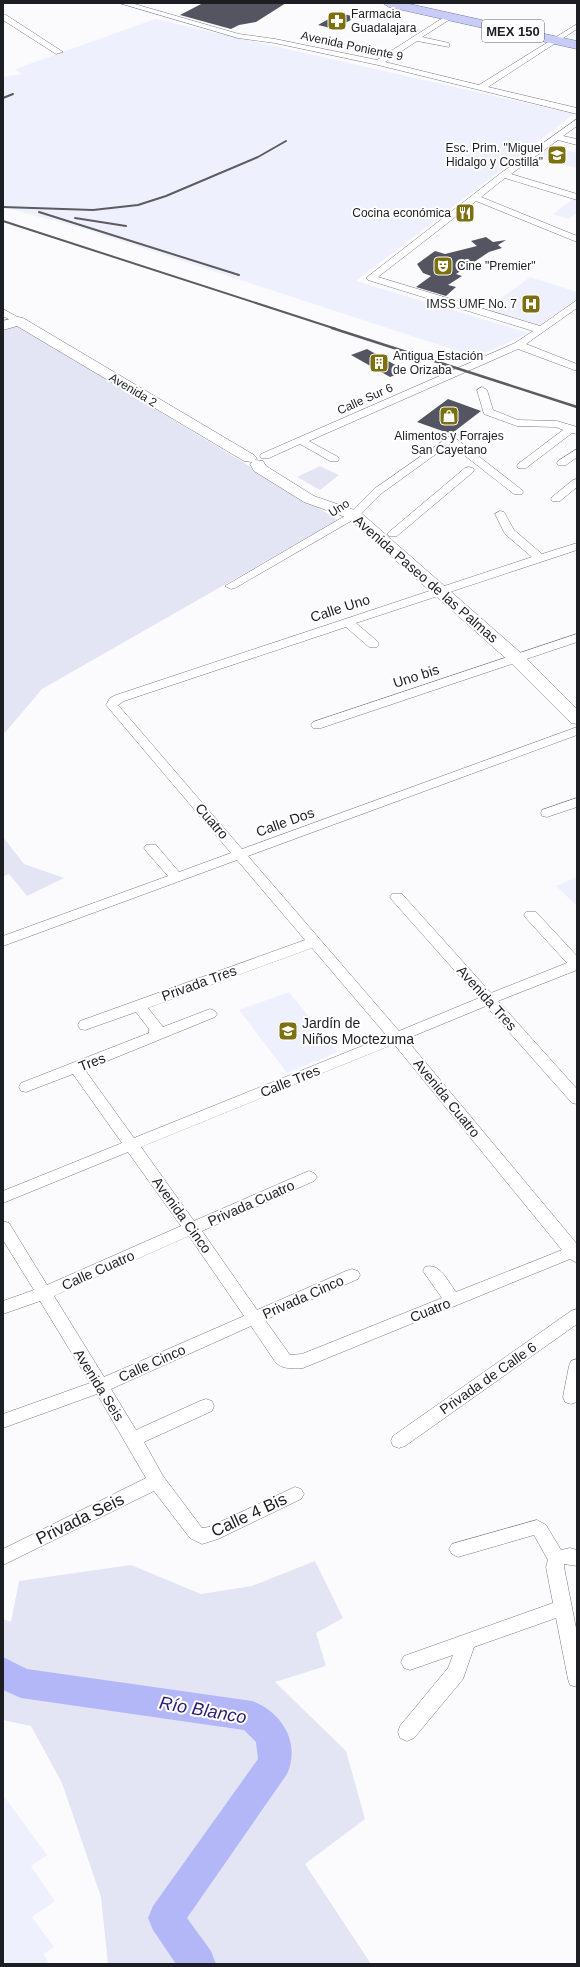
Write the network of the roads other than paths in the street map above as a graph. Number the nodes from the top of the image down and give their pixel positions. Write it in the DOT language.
graph roads {
  1 [pos="123,3"];
  2 [pos="389,3"];
  3 [pos="410,3"];
  4 [pos="449,16"];
  5 [pos="3,17"];
  6 [pos="577,26"];
  7 [pos="416,38"];
  8 [pos="557,38"];
  9 [pos="577,40"];
  10 [pos="446,45"];
  11 [pos="577,45"];
  12 [pos="59,52"];
  13 [pos="378,63"];
  14 [pos="482,87"];
  15 [pos="577,111"];
  16 [pos="577,122"];
  17 [pos="556,137"];
  18 [pos="577,142"];
  19 [pos="504,176"];
  20 [pos="577,197"];
  21 [pos="475,198"];
  22 [pos="577,239"];
  23 [pos="577,303"];
  24 [pos="3,312"];
  25 [pos="18,321"];
  26 [pos="3,326"];
  27 [pos="541,330"];
  28 [pos="518,345"];
  29 [pos="577,368"];
  30 [pos="482,390"];
  31 [pos="574,430"];
  32 [pos="302,441"];
  33 [pos="577,452"];
  34 [pos="334,459"];
  35 [pos="259,460"];
  36 [pos="562,463"];
  37 [pos="522,466"];
  38 [pos="469,470"];
  39 [pos="577,482"];
  40 [pos="518,492"];
  41 [pos="556,499"];
  42 [pos="357,512"];
  43 [pos="500,514"];
  44 [pos="393,534"];
  45 [pos="577,546"];
  46 [pos="540,558"];
  47 [pos="231,586"];
  48 [pos="446,589"];
  49 [pos="347,622"];
  50 [pos="577,638"];
  51 [pos="373,644"];
  52 [pos="520,657"];
  53 [pos="114,701"];
  54 [pos="577,708"];
  55 [pos="327,709"];
  56 [pos="337,718"];
  57 [pos="577,719"];
  58 [pos="317,725"];
  59 [pos="577,731"];
  60 [pos="577,802"];
  61 [pos="547,813"];
  62 [pos="152,848"];
  63 [pos="241,855"];
  64 [pos="177,878"];
  65 [pos="397,897"];
  66 [pos="531,915"];
  67 [pos="3,941"];
  68 [pos="314,942"];
  69 [pos="577,964"];
  70 [pos="490,1000"];
  71 [pos="138,1005"];
  72 [pos="210,1014"];
  73 [pos="85,1025"];
  74 [pos="156,1035"];
  75 [pos="396,1037"];
  76 [pos="76,1068"];
  77 [pos="26,1088"];
  78 [pos="577,1100"];
  79 [pos="131,1146"];
  80 [pos="309,1177"];
  81 [pos="3,1197"];
  82 [pos="3,1227"];
  83 [pos="192,1228"];
  84 [pos="575,1253"];
  85 [pos="431,1271"];
  86 [pos="352,1275"];
  87 [pos="44,1294"];
  88 [pos="453,1300"];
  89 [pos="3,1308"];
  90 [pos="577,1315"];
  91 [pos="255,1319"];
  92 [pos="286,1362"];
  93 [pos="576,1374"];
  94 [pos="100,1386"];
  95 [pos="571,1397"];
  96 [pos="206,1406"];
  97 [pos="3,1421"];
  98 [pos="133,1439"];
  99 [pos="399,1441"];
  100 [pos="157,1482"];
  101 [pos="295,1494"];
  102 [pos="202,1536"];
  103 [pos="458,1549"];
  104 [pos="3,1557"];
  105 [pos="557,1558"];
  106 [pos="577,1558"];
  107 [pos="562,1608"];
  108 [pos="467,1642"];
  109 [pos="410,1662"];
  110 [pos="577,1679"];
  111 [pos="407,1732"];
  1 -- 13 [label="street, Avenida Poniente 9"];
  2 -- 4 [label="main road, MEX 150"];
  3 -- 8 [label="main road, MEX 150"];
  4 -- 7 [label="street"];
  4 -- 8 [label="main road, MEX 150"];
  5 -- 12 [label="street"];
  6 -- 8 [label="street"];
  7 -- 10 [label="street"];
  7 -- 13 [label="street"];
  8 -- 9 [label="main road, MEX 150"];
  8 -- 11 [label="main road, MEX 150"];
  8 -- 14 [label="street"];
  13 -- 14 [label="street, Avenida Poniente 9"];
  14 -- 15 [label="street, Avenida Poniente 9"];
  16 -- 17 [label="street"];
  17 -- 18 [label="street"];
  17 -- 19 [label="street"];
  19 -- 20 [label="street"];
  19 -- 21 [label="street"];
  21 -- 22 [label="street"];
  21 -- 27 [label="street"];
  23 -- 27 [label="street, Calle Sur 6"];
  24 -- 25 [label="street"];
  25 -- 26 [label="street"];
  25 -- 35 [label="street, Avenida 2"];
  27 -- 28 [label="street, Calle Sur 6"];
  28 -- 29 [label="street"];
  28 -- 32 [label="street, Calle Sur 6"];
  30 -- 31 [label="street"];
  31 -- 37 [label="street"];
  32 -- 34 [label="street"];
  32 -- 35 [label="street, Calle Sur 6"];
  33 -- 36 [label="street"];
  35 -- 42 [label="street, Avenida Paseo de las Palmas"];
  38 -- 44 [label="street"];
  39 -- 41 [label="street"];
  40 -- 42 [label="street, Uno"];
  42 -- 44 [label="street, Avenida Paseo de las Palmas"];
  42 -- 47 [label="street, Uno"];
  42 -- 48 [label="street, Avenida Paseo de las Palmas"];
  43 -- 46 [label="street"];
  44 -- 48 [label="street, Avenida Paseo de las Palmas"];
  45 -- 46 [label="street, Calle Uno"];
  46 -- 48 [label="street, Calle Uno"];
  48 -- 49 [label="street, Calle Uno"];
  48 -- 52 [label="street, Avenida Paseo de las Palmas"];
  49 -- 51 [label="street"];
  49 -- 53 [label="street, Calle Uno"];
  50 -- 52 [label="street"];
  52 -- 54 [label="street, Avenida Paseo de las Palmas"];
  52 -- 56 [label="street, Uno bis"];
  52 -- 57 [label="street, Avenida Paseo de las Palmas"];
  53 -- 63 [label="street, Cuatro"];
  55 -- 56 [label="street"];
  56 -- 58 [label="street, Uno bis"];
  59 -- 63 [label="street, Calle Dos"];
  60 -- 61 [label="street"];
  62 -- 64 [label="street"];
  63 -- 64 [label="street, Calle Dos"];
  63 -- 68 [label="street, Cuatro"];
  64 -- 67 [label="street, Calle Dos"];
  65 -- 70 [label="street, Avenida Tres"];
  66 -- 69 [label="street"];
  68 -- 71 [label="street, Privada Tres"];
  68 -- 75 [label="street, Avenida Cuatro"];
  69 -- 70 [label="street, Calle Tres"];
  70 -- 75 [label="street, Calle Tres"];
  70 -- 78 [label="street, Avenida Tres"];
  71 -- 73 [label="street, Privada Tres"];
  71 -- 74 [label="street"];
  72 -- 74 [label="street"];
  74 -- 76 [label="street, Tres"];
  75 -- 79 [label="street, Calle Tres"];
  75 -- 84 [label="street, Avenida Cuatro"];
  76 -- 77 [label="street, Tres"];
  76 -- 79 [label="street, Avenida Cinco"];
  79 -- 81 [label="street, Calle Tres"];
  79 -- 83 [label="street, Avenida Cinco"];
  80 -- 83 [label="street, Privada Cuatro"];
  82 -- 87 [label="street, Avenida Seis"];
  83 -- 87 [label="street, Calle Cuatro"];
  83 -- 91 [label="street, Avenida Cinco"];
  84 -- 88 [label="street, Cuatro"];
  85 -- 88 [label="street"];
  86 -- 91 [label="street, Privada Cinco"];
  87 -- 89 [label="street, Calle Cuatro"];
  87 -- 94 [label="street, Avenida Seis"];
  88 -- 92 [label="street, Cuatro"];
  90 -- 99 [label="street, Privada de Calle 6"];
  91 -- 92 [label="street, Avenida Cinco"];
  91 -- 94 [label="street, Calle Cinco"];
  93 -- 95 [label="street"];
  94 -- 97 [label="street, Calle Cinco"];
  94 -- 98 [label="street, Avenida Seis"];
  96 -- 98 [label="street"];
  98 -- 100 [label="street, Avenida Seis"];
  100 -- 102 [label="street, Avenida Seis"];
  100 -- 104 [label="street, Privada Seis"];
  101 -- 102 [label="street, Calle 4 Bis"];
  103 -- 105 [label="street"];
  105 -- 106 [label="street"];
  105 -- 107 [label="street"];
  107 -- 108 [label="street"];
  107 -- 110 [label="street"];
  108 -- 109 [label="street"];
  108 -- 111 [label="street"];
}
